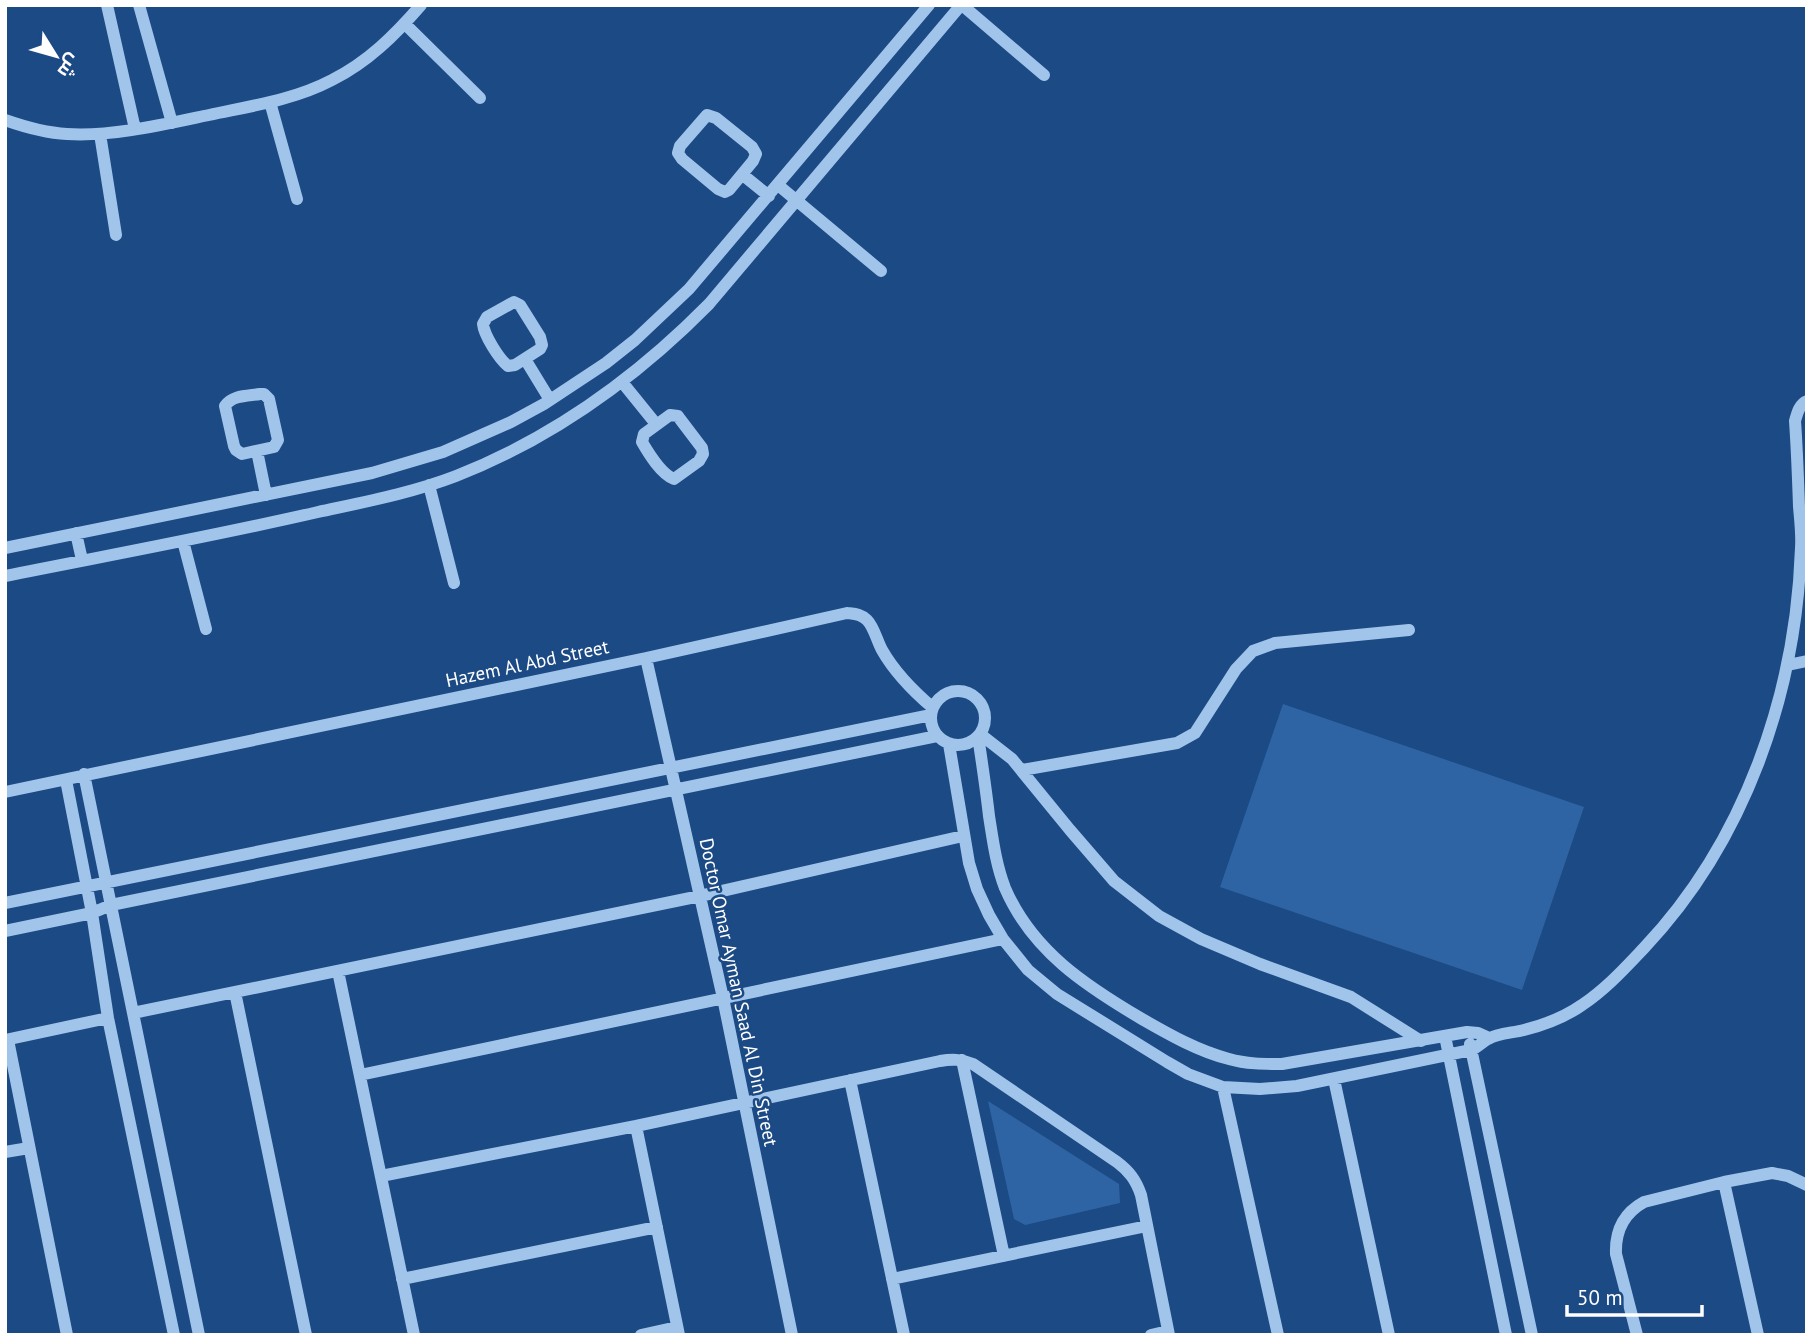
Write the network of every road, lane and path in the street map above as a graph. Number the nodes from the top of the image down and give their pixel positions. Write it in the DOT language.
graph roads {
  1 [pos="107,5"];
  2 [pos="139,5"];
  3 [pos="421,5"];
  4 [pos="929,5"];
  5 [pos="962,5"];
  6 [pos="405,24"];
  7 [pos="1044,75"];
  8 [pos="480,98"];
  9 [pos="270,102"];
  10 [pos="5,120"];
  11 [pos="172,123"];
  12 [pos="135,129"];
  13 [pos="100,134"];
  14 [pos="743,175"];
  15 [pos="778,185"];
  16 [pos="769,196"];
  17 [pos="297,199"];
  18 [pos="797,201"];
  19 [pos="116,235"];
  20 [pos="881,271"];
  21 [pos="525,359"];
  22 [pos="622,382"];
  23 [pos="550,400"];
  24 [pos="1807,401"];
  25 [pos="656,424"];
  26 [pos="257,451"];
  27 [pos="429,485"];
  28 [pos="266,495"];
  29 [pos="1804,530"];
  30 [pos="76,533"];
  31 [pos="183,541"];
  32 [pos="1804,546"];
  33 [pos="5,548"];
  34 [pos="82,561"];
  35 [pos="5,576"];
  36 [pos="454,583"];
  37 [pos="206,629"];
  38 [pos="1409,630"];
  39 [pos="646,658"];
  40 [pos="1807,661"];
  41 [pos="1788,665"];
  42 [pos="932,712"];
  43 [pos="979,735"];
  44 [pos="937,736"];
  45 [pos="949,744"];
  46 [pos="671,769"];
  47 [pos="1022,770"];
  48 [pos="84,774"];
  49 [pos="66,780"];
  50 [pos="676,790"];
  51 [pos="5,792"];
  52 [pos="963,836"];
  53 [pos="106,883"];
  54 [pos="87,887"];
  55 [pos="699,896"];
  56 [pos="5,903"];
  57 [pos="111,905"];
  58 [pos="92,914"];
  59 [pos="5,931"];
  60 [pos="1003,939"];
  61 [pos="338,971"];
  62 [pos="236,992"];
  63 [pos="723,998"];
  64 [pos="133,1013"];
  65 [pos="108,1018"];
  66 [pos="1467,1032"];
  67 [pos="1445,1036"];
  68 [pos="1489,1038"];
  69 [pos="6,1040"];
  70 [pos="1421,1041"];
  71 [pos="1471,1050"];
  72 [pos="1449,1055"];
  73 [pos="962,1060"];
  74 [pos="360,1075"];
  75 [pos="1334,1079"];
  76 [pos="850,1080"];
  77 [pos="1223,1087"];
  78 [pos="744,1102"];
  79 [pos="636,1126"];
  80 [pos="29,1148"];
  81 [pos="5,1152"];
  82 [pos="381,1175"];
  83 [pos="1724,1182"];
  84 [pos="1807,1185"];
  85 [pos="1147,1226"];
  86 [pos="657,1227"];
  87 [pos="1004,1256"];
  88 [pos="402,1279"];
  89 [pos="892,1279"];
  90 [pos="678,1331"];
  91 [pos="1169,1333"];
  92 [pos="67,1335"];
  93 [pos="174,1335"];
  94 [pos="199,1335"];
  95 [pos="306,1335"];
  96 [pos="414,1335"];
  97 [pos="641,1335"];
  98 [pos="792,1335"];
  99 [pos="904,1335"];
  100 [pos="1151,1335"];
  101 [pos="1278,1335"];
  102 [pos="1389,1335"];
  103 [pos="1506,1335"];
  104 [pos="1532,1335"];
  105 [pos="1637,1335"];
  106 [pos="1758,1335"];
  1 -- 12 [label="street"];
  2 -- 11 [label="street"];
  3 -- 6 [label="street"];
  4 -- 15 [label="street"];
  5 -- 7 [label="street"];
  5 -- 18 [label="street"];
  6 -- 8 [label="street"];
  6 -- 9 [label="street"];
  9 -- 11 [label="street"];
  9 -- 17 [label="street"];
  10 -- 13 [label="street"];
  11 -- 12 [label="street"];
  12 -- 13 [label="street"];
  13 -- 19 [label="street"];
  14 -- 14 [label="street"];
  14 -- 16 [label="street"];
  15 -- 16 [label="street"];
  15 -- 18 [label="street"];
  16 -- 23 [label="street"];
  18 -- 20 [label="street"];
  18 -- 22 [label="street"];
  21 -- 21 [label="street"];
  21 -- 23 [label="street"];
  22 -- 25 [label="street"];
  22 -- 27 [label="street"];
  23 -- 28 [label="street"];
  24 -- 29 [label="street"];
  25 -- 25 [label="street"];
  26 -- 26 [label="street"];
  26 -- 28 [label="street"];
  27 -- 31 [label="street"];
  27 -- 36 [label="street"];
  28 -- 30 [label="street"];
  29 -- 32 [label="street"];
  30 -- 33 [label="street"];
  30 -- 34 [label="street"];
  31 -- 34 [label="street"];
  31 -- 37 [label="street"];
  32 -- 41 [label="street"];
  34 -- 35 [label="street"];
  38 -- 47 [label="street"];
  39 -- 42 [label="street, Hazem Al Abd Street"];
  39 -- 46 [label="street, Doctor Omar Ayman Saad Al Din Street"];
  39 -- 48 [label="street, Hazem Al Abd Street"];
  40 -- 41 [label="street"];
  41 -- 68 [label="street"];
  42 -- 43 [label="street"];
  42 -- 44 [label="street"];
  42 -- 46 [label="street"];
  43 -- 45 [label="street"];
  43 -- 47 [label="street"];
  43 -- 70 [label="street"];
  44 -- 45 [label="street"];
  44 -- 50 [label="street"];
  45 -- 52 [label="street"];
  46 -- 50 [label="street, Doctor Omar Ayman Saad Al Din Street"];
  46 -- 53 [label="street"];
  47 -- 70 [label="street"];
  48 -- 49 [label="street, Hazem Al Abd Street"];
  48 -- 53 [label="street"];
  49 -- 51 [label="street, Hazem Al Abd Street"];
  49 -- 54 [label="street"];
  50 -- 55 [label="street, Doctor Omar Ayman Saad Al Din Street"];
  50 -- 57 [label="street"];
  52 -- 55 [label="street"];
  52 -- 60 [label="street"];
  53 -- 54 [label="street"];
  53 -- 57 [label="street"];
  54 -- 56 [label="street"];
  54 -- 58 [label="street"];
  55 -- 61 [label="street"];
  55 -- 63 [label="street, Doctor Omar Ayman Saad Al Din Street"];
  57 -- 58 [label="street"];
  57 -- 64 [label="street"];
  58 -- 59 [label="street"];
  58 -- 65 [label="street"];
  60 -- 63 [label="street"];
  60 -- 77 [label="street"];
  61 -- 62 [label="street"];
  61 -- 74 [label="street"];
  62 -- 64 [label="street"];
  62 -- 95 [label="street"];
  63 -- 74 [label="street"];
  63 -- 78 [label="street, Doctor Omar Ayman Saad Al Din Street"];
  64 -- 94 [label="street"];
  65 -- 69 [label="street"];
  65 -- 93 [label="street"];
  66 -- 67 [label="street"];
  66 -- 68 [label="street"];
  66 -- 71 [label="street"];
  67 -- 70 [label="street"];
  67 -- 72 [label="street"];
  68 -- 71 [label="street"];
  69 -- 80 [label="street"];
  71 -- 72 [label="street"];
  71 -- 104 [label="street"];
  72 -- 75 [label="street"];
  72 -- 103 [label="street"];
  73 -- 76 [label="street"];
  73 -- 85 [label="street"];
  73 -- 87 [label="street"];
  74 -- 82 [label="street"];
  75 -- 77 [label="street"];
  75 -- 102 [label="street"];
  76 -- 78 [label="street"];
  76 -- 89 [label="street"];
  77 -- 101 [label="street"];
  78 -- 79 [label="street"];
  78 -- 98 [label="street, Doctor Omar Ayman Saad Al Din Street"];
  79 -- 82 [label="street"];
  79 -- 86 [label="street"];
  80 -- 81 [label="street"];
  80 -- 92 [label="street"];
  82 -- 88 [label="street"];
  83 -- 84 [label="street"];
  83 -- 105 [label="street"];
  83 -- 106 [label="street"];
  85 -- 87 [label="street"];
  85 -- 91 [label="street"];
  86 -- 88 [label="street"];
  86 -- 90 [label="street"];
  87 -- 89 [label="street"];
  88 -- 96 [label="street"];
  89 -- 99 [label="street"];
  90 -- 97 [label="street"];
  91 -- 100 [label="street"];
}
